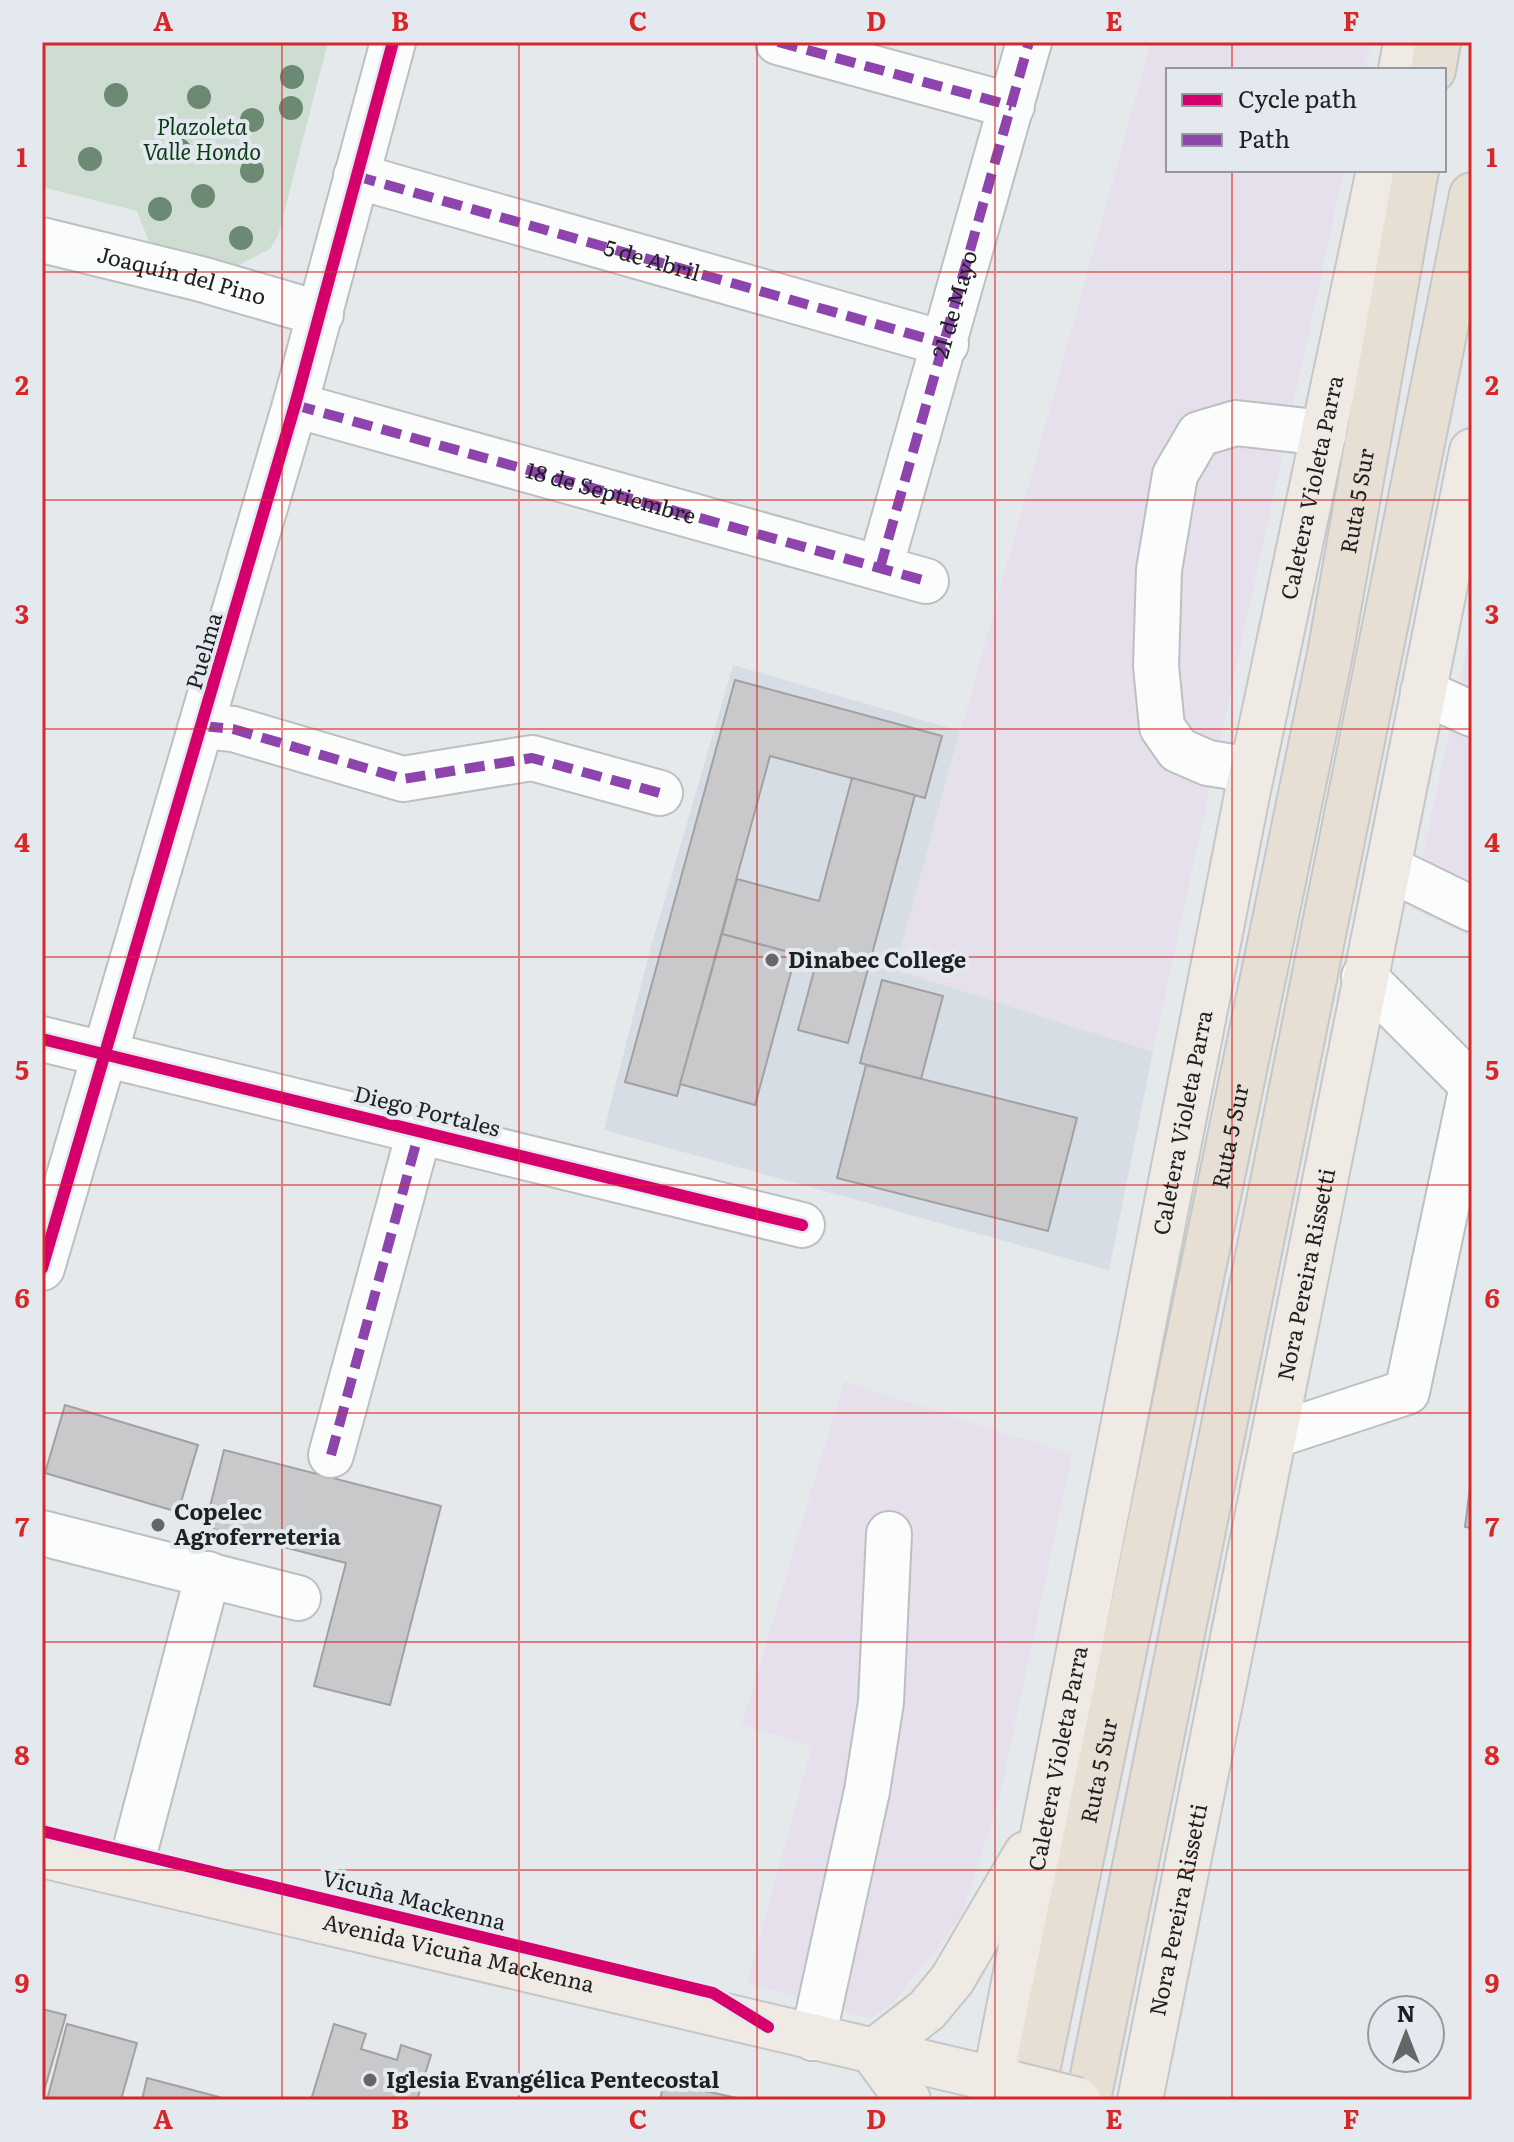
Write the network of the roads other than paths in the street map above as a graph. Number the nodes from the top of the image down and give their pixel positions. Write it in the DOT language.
graph roads {
  1 [pos="393,42"];
  2 [pos="778,42"];
  3 [pos="1029,42"];
  4 [pos="1406,42"];
  5 [pos="1438,42"];
  6 [pos="1401,68"];
  7 [pos="1433,68"];
  8 [pos="1012,106"];
  9 [pos="1379,172"];
  10 [pos="1416,172"];
  11 [pos="356,176"];
  12 [pos="1472,195"];
  13 [pos="42,240"];
  14 [pos="321,314"];
  15 [pos="946,344"];
  16 [pos="295,405"];
  17 [pos="1324,433"];
  18 [pos="1472,451"];
  19 [pos="880,568"];
  20 [pos="926,581"];
  21 [pos="1423,692"];
  22 [pos="1472,714"];
  23 [pos="203,726"];
  24 [pos="1252,770"];
  25 [pos="660,793"];
  26 [pos="1388,868"];
  27 [pos="1472,909"];
  28 [pos="1364,977"];
  29 [pos="42,1039"];
  30 [pos="104,1054"];
  31 [pos="1472,1085"];
  32 [pos="420,1129"];
  33 [pos="802,1225"];
  34 [pos="42,1268"];
  35 [pos="1276,1435"];
  36 [pos="331,1455"];
  37 [pos="42,1533"];
  38 [pos="889,1534"];
  39 [pos="208,1574"];
  40 [pos="298,1598"];
  41 [pos="1049,1803"];
  42 [pos="42,1855"];
  43 [pos="129,1873"];
  44 [pos="813,2038"];
  45 [pos="873,2052"];
  46 [pos="1008,2091"];
  47 [pos="908,2100"];
  48 [pos="1078,2100"];
  49 [pos="1088,2100"];
  50 [pos="1140,2100"];
  1 -- 11 [label="street, Puelma"];
  2 -- 8 [label="street"];
  3 -- 8 [label="street, 21 de Mayo"];
  4 -- 6 [label="main road"];
  5 -- 7 [label="highway"];
  8 -- 15 [label="street, 21 de Mayo"];
  9 -- 17 [label="main road, Caletera Violeta Parra"];
  10 -- 46 [label="highway, Ruta 5 Sur"];
  11 -- 14 [label="street, Puelma"];
  11 -- 15 [label="street, 5 de Abril"];
  12 -- 49 [label="highway"];
  13 -- 14 [label="street, Joaquín del Pino"];
  14 -- 16 [label="street, Puelma"];
  15 -- 19 [label="street, 21 de Mayo"];
  16 -- 19 [label="street, 18 de Septiembre"];
  16 -- 23 [label="street, Puelma"];
  17 -- 24 [label="main road, Caletera Violeta Parra"];
  17 -- 24 [label="street"];
  18 -- 21 [label="main road, Nora Pereira Rissetti"];
  19 -- 20 [label="street, 18 de Septiembre"];
  21 -- 22 [label="street"];
  21 -- 26 [label="main road, Nora Pereira Rissetti"];
  23 -- 25 [label="street"];
  23 -- 30 [label="street, Puelma"];
  24 -- 41 [label="main road, Caletera Violeta Parra"];
  26 -- 27 [label="street"];
  26 -- 28 [label="main road, Nora Pereira Rissetti"];
  28 -- 31 [label="street"];
  28 -- 35 [label="main road, Nora Pereira Rissetti"];
  29 -- 30 [label="street, Diego Portales"];
  30 -- 32 [label="street, Diego Portales"];
  30 -- 34 [label="street, Puelma"];
  31 -- 35 [label="street"];
  32 -- 33 [label="street, Diego Portales"];
  32 -- 36 [label="street"];
  35 -- 50 [label="main road, Nora Pereira Rissetti"];
  37 -- 39 [label="street"];
  38 -- 44 [label="street"];
  39 -- 40 [label="street"];
  39 -- 43 [label="street"];
  41 -- 45 [label="main road"];
  41 -- 46 [label="main road, Caletera Violeta Parra"];
  42 -- 43 [label="main road, Avenida Vicuña Mackenna"];
  43 -- 44 [label="main road, Avenida Vicuña Mackenna"];
  44 -- 45 [label="main road, Avenida Vicuña Mackenna"];
  45 -- 46 [label="main road"];
  45 -- 47 [label="main road"];
  46 -- 48 [label="main road, bridge"];
}
